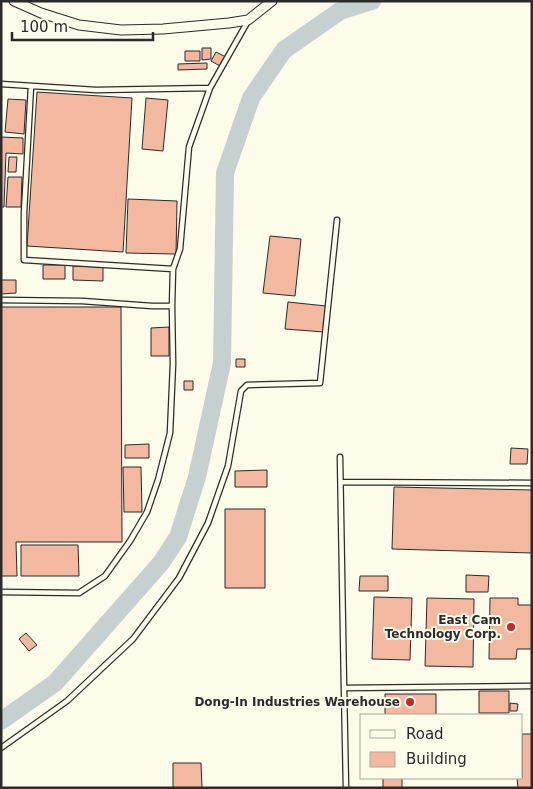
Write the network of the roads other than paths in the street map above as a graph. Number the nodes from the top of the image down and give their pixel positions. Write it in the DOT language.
graph roads {
  1 [pos="14,1"];
  2 [pos="272,1"];
  3 [pos="248,20"];
  4 [pos="1,84"];
  5 [pos="31,86"];
  6 [pos="210,88"];
  7 [pos="337,220"];
  8 [pos="173,270"];
  9 [pos="1,300"];
  10 [pos="172,306"];
  11 [pos="340,458"];
  12 [pos="341,482"];
  13 [pos="532,483"];
  14 [pos="1,592"];
  15 [pos="532,686"];
  16 [pos="344,688"];
  17 [pos="1,748"];
  18 [pos="346,788"];
  1 -- 3 [label="street"];
  2 -- 3 [label="street"];
  3 -- 6 [label="lane"];
  4 -- 5 [label="lane"];
  5 -- 6 [label="lane"];
  5 -- 8 [label="lane"];
  6 -- 8 [label="lane"];
  7 -- 17 [label="lane"];
  8 -- 10 [label="lane"];
  9 -- 10 [label="lane"];
  10 -- 14 [label="lane"];
  11 -- 12 [label="lane"];
  12 -- 13 [label="lane"];
  12 -- 16 [label="lane"];
  15 -- 16 [label="lane"];
  16 -- 18 [label="lane"];
}
